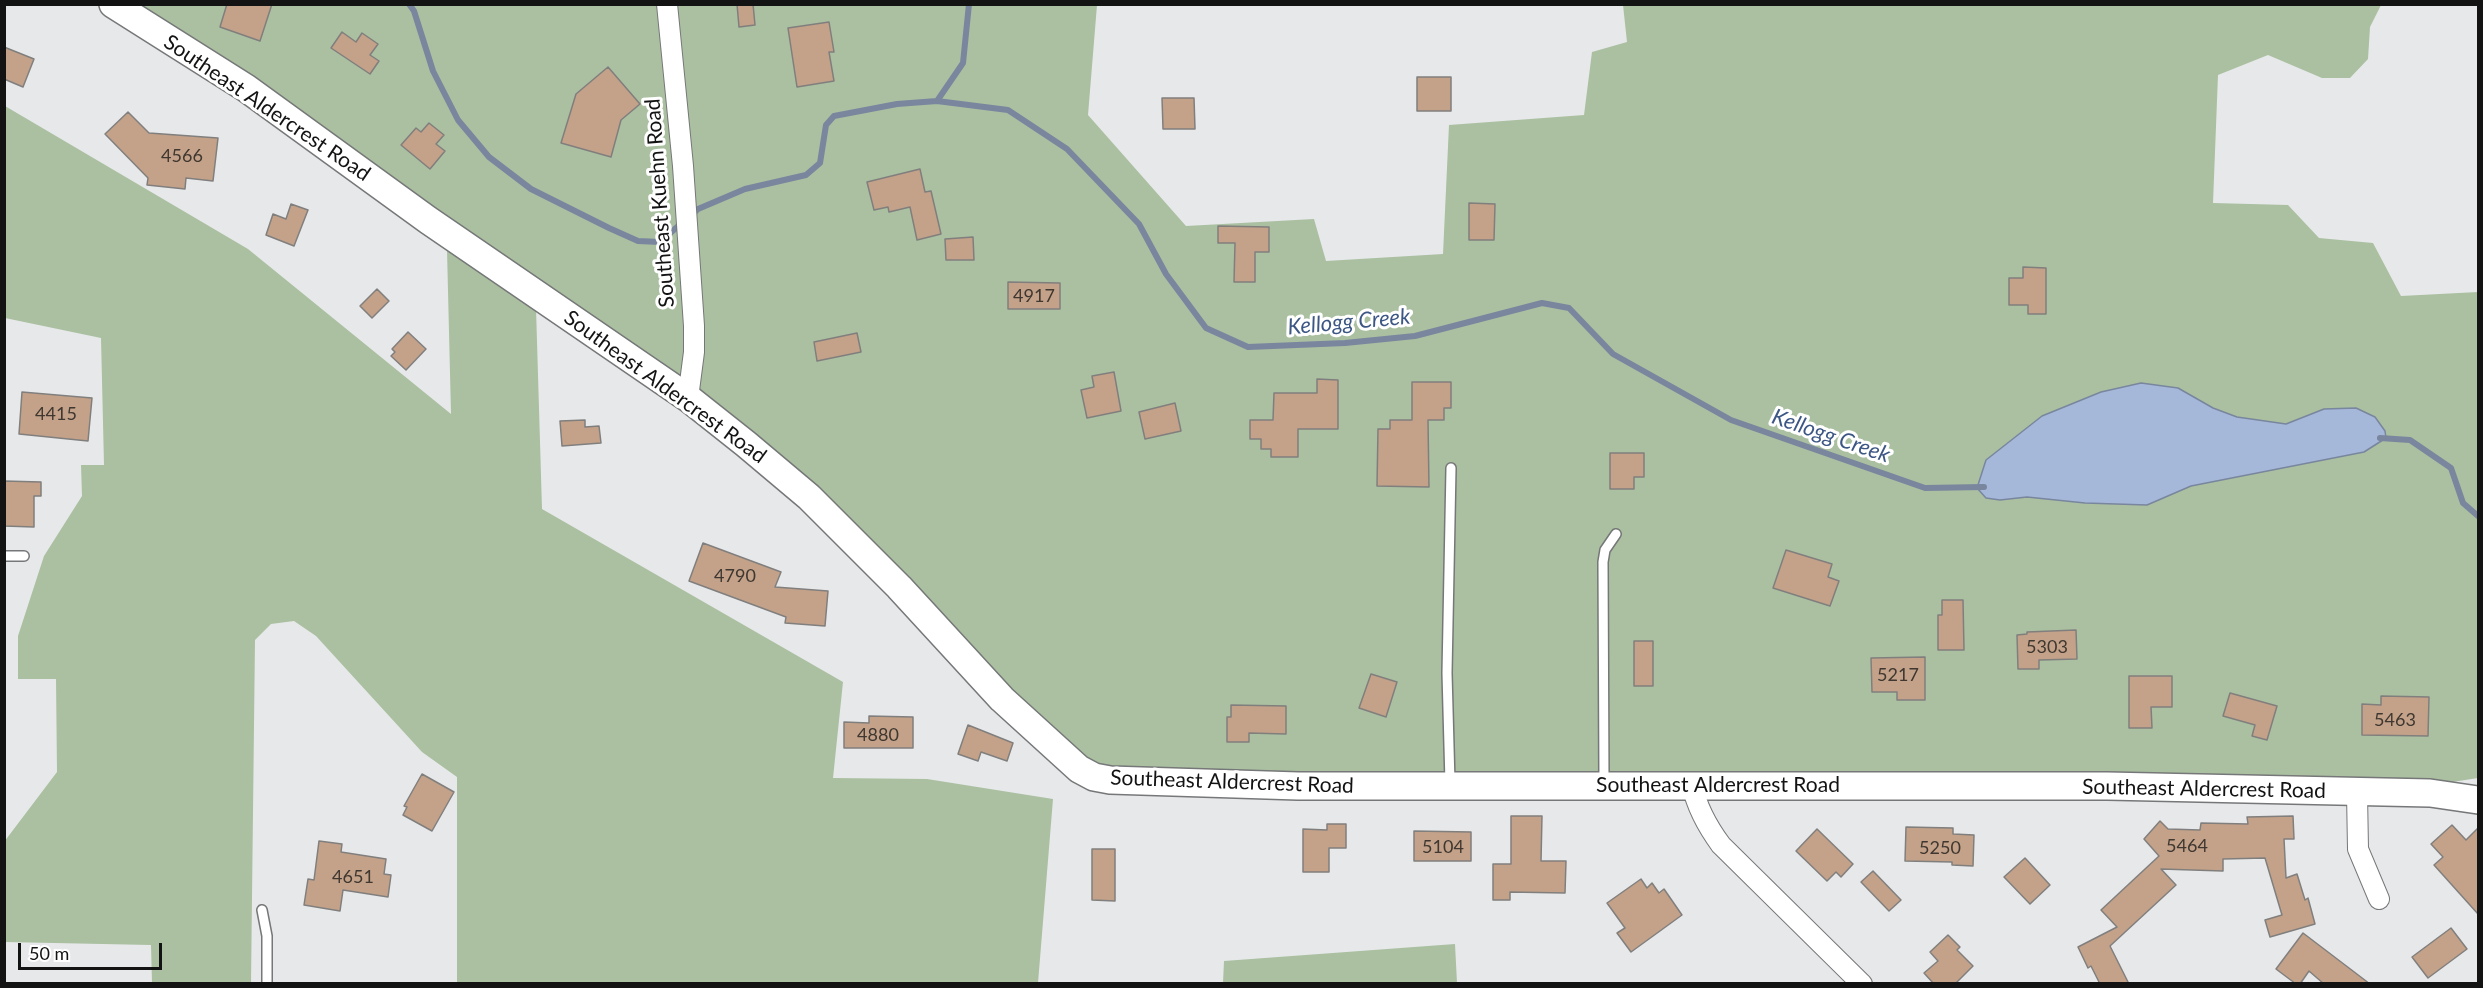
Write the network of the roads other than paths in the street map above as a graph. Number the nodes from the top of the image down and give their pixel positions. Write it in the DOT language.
graph roads {
  1 [pos="113,4"];
  2 [pos="667,4"];
  3 [pos="688,398"];
  4 [pos="1451,468"];
  5 [pos="1616,534"];
  6 [pos="4,556"];
  7 [pos="24,556"];
  8 [pos="1692,785"];
  9 [pos="1450,786"];
  10 [pos="1604,786"];
  11 [pos="2357,793"];
  12 [pos="2477,798"];
  13 [pos="2379,899"];
  14 [pos="262,910"];
  15 [pos="267,984"];
  16 [pos="1862,984"];
  1 -- 3 [label="street, Southeast Aldercrest Road"];
  2 -- 3 [label="street, Southeast Kuehn Road"];
  3 -- 9 [label="street, Southeast Aldercrest Road"];
  4 -- 9 [label="lane"];
  5 -- 10 [label="lane"];
  6 -- 7 [label="lane"];
  8 -- 10 [label="street, Southeast Aldercrest Road"];
  8 -- 11 [label="street, Southeast Aldercrest Road"];
  8 -- 16 [label="street"];
  9 -- 10 [label="street, Southeast Aldercrest Road"];
  11 -- 12 [label="street, Southeast Aldercrest Road"];
  11 -- 13 [label="street"];
  14 -- 15 [label="lane"];
}
